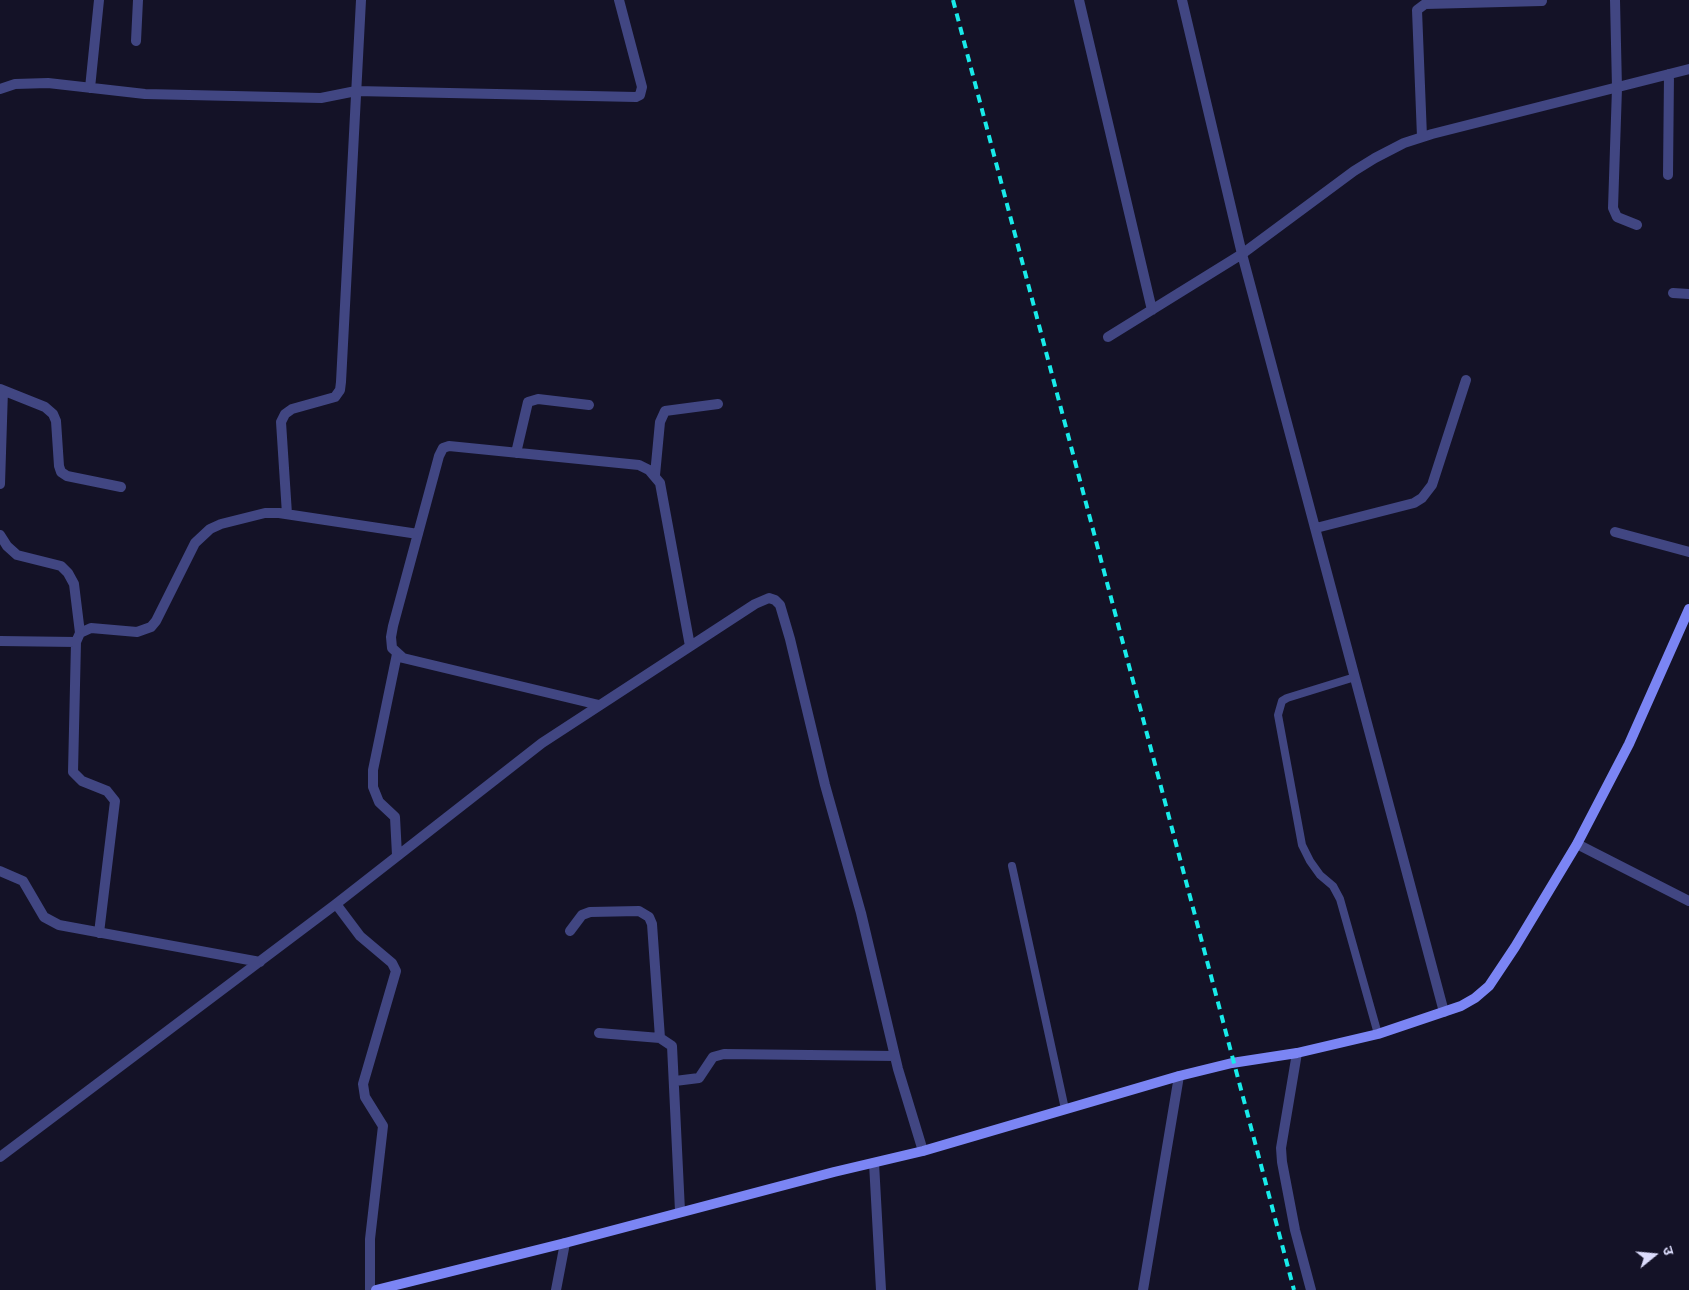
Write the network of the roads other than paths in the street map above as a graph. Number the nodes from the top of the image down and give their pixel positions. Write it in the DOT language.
graph roads {
  1 [pos="99,0"];
  2 [pos="138,0"];
  3 [pos="361,0"];
  4 [pos="619,0"];
  5 [pos="1079,0"];
  6 [pos="1182,0"];
  7 [pos="1615,0"];
  8 [pos="1542,1"];
  9 [pos="136,41"];
  10 [pos="1689,69"];
  11 [pos="1669,74"];
  12 [pos="90,88"];
  13 [pos="1617,88"];
  14 [pos="0,89"];
  15 [pos="356,91"];
  16 [pos="1422,137"];
  17 [pos="1668,175"];
  18 [pos="1637,225"];
  19 [pos="1242,254"];
  20 [pos="1673,293"];
  21 [pos="1689,294"];
  22 [pos="1152,310"];
  23 [pos="1108,337"];
  24 [pos="1466,380"];
  25 [pos="2,390"];
  26 [pos="718,404"];
  27 [pos="589,405"];
  28 [pos="516,453"];
  29 [pos="656,475"];
  30 [pos="0,484"];
  31 [pos="121,487"];
  32 [pos="287,514"];
  33 [pos="1316,528"];
  34 [pos="1615,532"];
  35 [pos="418,534"];
  36 [pos="0,535"];
  37 [pos="1689,552"];
  38 [pos="1689,609"];
  39 [pos="78,638"];
  40 [pos="0,641"];
  41 [pos="690,646"];
  42 [pos="397,654"];
  43 [pos="1355,677"];
  44 [pos="599,705"];
  45 [pos="1577,844"];
  46 [pos="397,855"];
  47 [pos="1012,866"];
  48 [pos="0,871"];
  49 [pos="1689,901"];
  50 [pos="336,904"];
  51 [pos="570,931"];
  52 [pos="99,933"];
  53 [pos="260,962"];
  54 [pos="1444,1012"];
  55 [pos="599,1034"];
  56 [pos="1378,1034"];
  57 [pos="660,1038"];
  58 [pos="1297,1054"];
  59 [pos="895,1056"];
  60 [pos="1179,1076"];
  61 [pos="675,1081"];
  62 [pos="1065,1109"];
  63 [pos="923,1151"];
  64 [pos="0,1158"];
  65 [pos="874,1163"];
  66 [pos="680,1211"];
  67 [pos="564,1243"];
  68 [pos="370,1290"];
  69 [pos="376,1290"];
  70 [pos="556,1290"];
  71 [pos="881,1290"];
  72 [pos="1143,1290"];
  73 [pos="1311,1290"];
  1 -- 12 [label="street"];
  2 -- 9 [label="street"];
  3 -- 15 [label="street"];
  4 -- 15 [label="street"];
  5 -- 22 [label="street"];
  6 -- 19 [label="street"];
  7 -- 13 [label="street"];
  8 -- 16 [label="street"];
  10 -- 11 [label="street"];
  11 -- 13 [label="street"];
  11 -- 17 [label="street"];
  12 -- 14 [label="street"];
  12 -- 15 [label="street"];
  13 -- 16 [label="street"];
  13 -- 18 [label="street"];
  15 -- 32 [label="street"];
  16 -- 19 [label="street"];
  19 -- 22 [label="street"];
  19 -- 33 [label="street"];
  20 -- 21 [label="street"];
  22 -- 23 [label="street"];
  24 -- 33 [label="street"];
  25 -- 30 [label="street"];
  25 -- 31 [label="street"];
  26 -- 29 [label="street"];
  27 -- 28 [label="street"];
  28 -- 29 [label="street"];
  28 -- 35 [label="street"];
  29 -- 41 [label="street"];
  32 -- 35 [label="street"];
  32 -- 39 [label="street"];
  33 -- 43 [label="street"];
  34 -- 37 [label="street"];
  35 -- 42 [label="street"];
  36 -- 39 [label="street"];
  38 -- 45 [label="main road"];
  39 -- 40 [label="street"];
  39 -- 52 [label="street"];
  41 -- 44 [label="street"];
  41 -- 59 [label="street"];
  42 -- 44 [label="street"];
  42 -- 46 [label="street"];
  43 -- 54 [label="street"];
  43 -- 56 [label="lane"];
  44 -- 46 [label="street"];
  45 -- 49 [label="street"];
  45 -- 54 [label="main road"];
  46 -- 50 [label="street"];
  47 -- 62 [label="lane"];
  48 -- 52 [label="street"];
  50 -- 53 [label="street"];
  50 -- 68 [label="street"];
  51 -- 57 [label="street"];
  52 -- 53 [label="street"];
  53 -- 64 [label="street"];
  54 -- 56 [label="main road"];
  55 -- 57 [label="street"];
  56 -- 58 [label="main road"];
  57 -- 61 [label="street"];
  58 -- 60 [label="main road"];
  58 -- 73 [label="street"];
  59 -- 61 [label="street"];
  59 -- 63 [label="street"];
  60 -- 62 [label="main road"];
  60 -- 72 [label="street"];
  61 -- 66 [label="street"];
  62 -- 63 [label="main road"];
  63 -- 65 [label="main road"];
  65 -- 66 [label="main road"];
  65 -- 71 [label="street"];
  66 -- 67 [label="main road"];
  67 -- 69 [label="main road"];
  67 -- 70 [label="street"];
}
